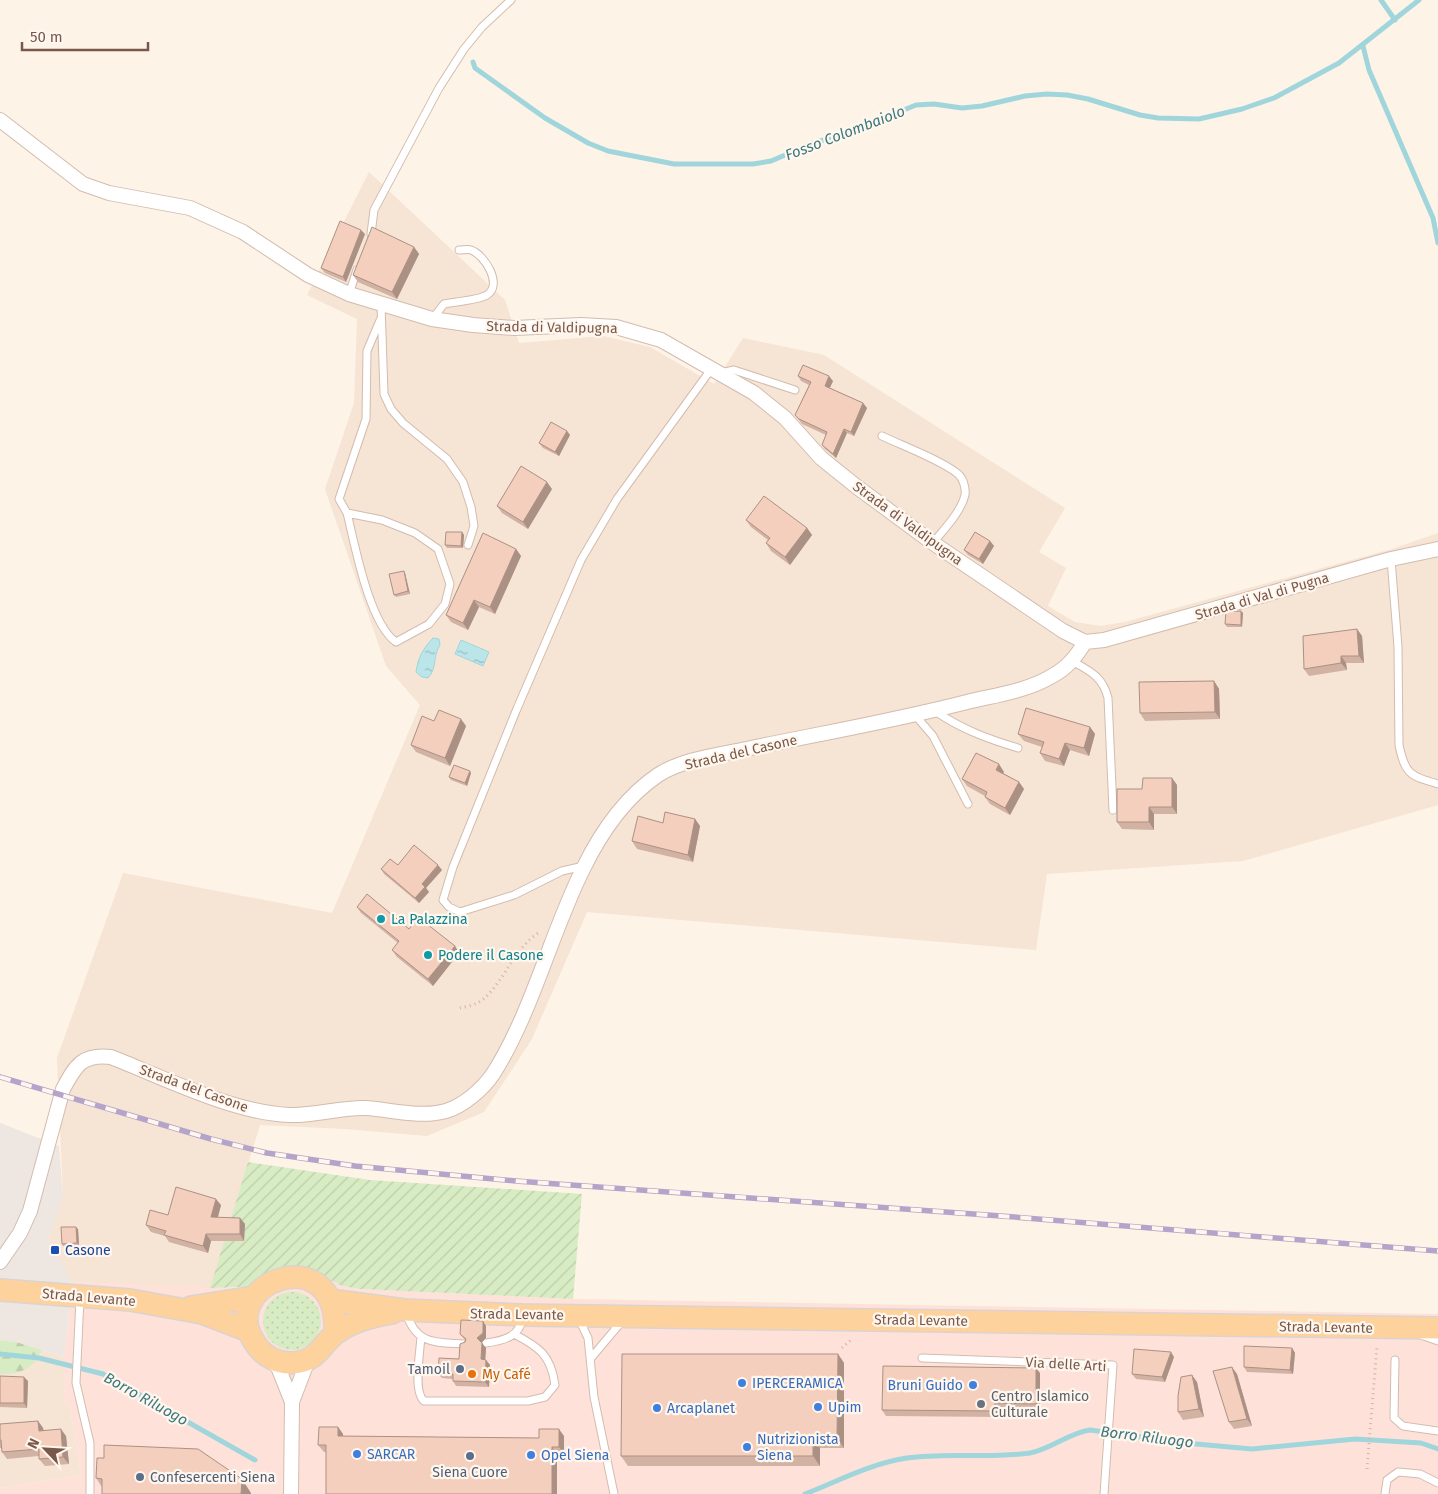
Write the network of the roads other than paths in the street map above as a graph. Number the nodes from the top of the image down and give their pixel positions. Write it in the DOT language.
graph roads {
  1 [pos="511,0"];
  2 [pos="0,120"];
  3 [pos="369,242"];
  4 [pos="459,250"];
  5 [pos="362,258"];
  6 [pos="349,294"];
  7 [pos="381,311"];
  8 [pos="432,319"];
  9 [pos="717,371"];
  10 [pos="795,390"];
  11 [pos="882,436"];
  12 [pos="347,513"];
  13 [pos="933,543"];
  14 [pos="468,545"];
  15 [pos="1438,548"];
  16 [pos="1391,559"];
  17 [pos="1085,642"];
  18 [pos="1072,661"];
  19 [pos="935,710"];
  20 [pos="914,714"];
  21 [pos="1018,748"];
  22 [pos="1438,784"];
  23 [pos="968,804"];
  24 [pos="1113,810"];
  25 [pos="584,866"];
  26 [pos="0,1262"];
  27 [pos="0,1290"];
  28 [pos="80,1296"];
  29 [pos="254,1297"];
  30 [pos="330,1300"];
  31 [pos="178,1309"];
  32 [pos="405,1310"];
  33 [pos="522,1315"];
  34 [pos="576,1315"];
  35 [pos="627,1316"];
  36 [pos="1410,1328"];
  37 [pos="1438,1328"];
  38 [pos="249,1331"];
  39 [pos="335,1334"];
  40 [pos="514,1334"];
  41 [pos="421,1337"];
  42 [pos="1438,1341"];
  43 [pos="486,1343"];
  44 [pos="464,1344"];
  45 [pos="266,1356"];
  46 [pos="591,1358"];
  47 [pos="922,1358"];
  48 [pos="308,1360"];
  49 [pos="1395,1360"];
  50 [pos="292,1402"];
  51 [pos="1438,1431"];
  52 [pos="1438,1483"];
  53 [pos="90,1494"];
  54 [pos="291,1494"];
  55 [pos="614,1494"];
  56 [pos="1104,1494"];
  57 [pos="1385,1494"];
  1 -- 3 [label="lane"];
  2 -- 6 [label="street, Strada di Valdipugna"];
  4 -- 8 [label="lane"];
  5 -- 6 [label="lane"];
  6 -- 7 [label="street, Strada di Valdipugna"];
  7 -- 8 [label="street, Strada di Valdipugna"];
  7 -- 12 [label="lane"];
  7 -- 14 [label="lane"];
  8 -- 9 [label="street, Strada di Valdipugna"];
  9 -- 10 [label="lane"];
  9 -- 13 [label="street, Strada di Valdipugna"];
  9 -- 25 [label="lane"];
  11 -- 13 [label="lane"];
  12 -- 12 [label="lane"];
  13 -- 17 [label="street, Strada di Valdipugna"];
  15 -- 16 [label="street, Strada di Val di Pugna"];
  16 -- 17 [label="street, Strada di Val di Pugna"];
  16 -- 22 [label="lane"];
  17 -- 18 [label="street, Strada del Casone"];
  18 -- 19 [label="street, Strada del Casone"];
  18 -- 24 [label="lane"];
  19 -- 20 [label="street, Strada del Casone"];
  19 -- 21 [label="lane"];
  20 -- 23 [label="lane"];
  20 -- 25 [label="street, Strada del Casone"];
  25 -- 26 [label="street, Strada del Casone"];
  27 -- 28 [label="main road, Strada Levante"];
  28 -- 31 [label="main road, Strada Levante"];
  28 -- 53 [label="lane"];
  29 -- 30 [label="main road"];
  29 -- 31 [label="main road, Strada Levante"];
  29 -- 38 [label="main road"];
  30 -- 32 [label="main road, Strada Levante"];
  30 -- 39 [label="main road"];
  31 -- 38 [label="main road, Strada Levante"];
  32 -- 33 [label="main road, Strada Levante"];
  32 -- 39 [label="main road, Strada Levante"];
  32 -- 41 [label="lane"];
  33 -- 34 [label="main road, Strada Levante"];
  33 -- 40 [label="lane"];
  34 -- 35 [label="main road, Strada Levante"];
  34 -- 46 [label="lane"];
  35 -- 36 [label="main road, Strada Levante"];
  35 -- 46 [label="lane"];
  36 -- 37 [label="main road, Strada Levante"];
  36 -- 42 [label="lane"];
  38 -- 45 [label="main road"];
  39 -- 48 [label="main road, Strada Levante"];
  40 -- 41 [label="lane"];
  40 -- 43 [label="lane"];
  41 -- 44 [label="lane"];
  45 -- 48 [label="main road"];
  45 -- 50 [label="street"];
  46 -- 55 [label="lane"];
  47 -- 56 [label="lane, Via delle Arti"];
  48 -- 50 [label="street"];
  49 -- 51 [label="lane"];
  50 -- 54 [label="street"];
  52 -- 57 [label="lane"];
}
